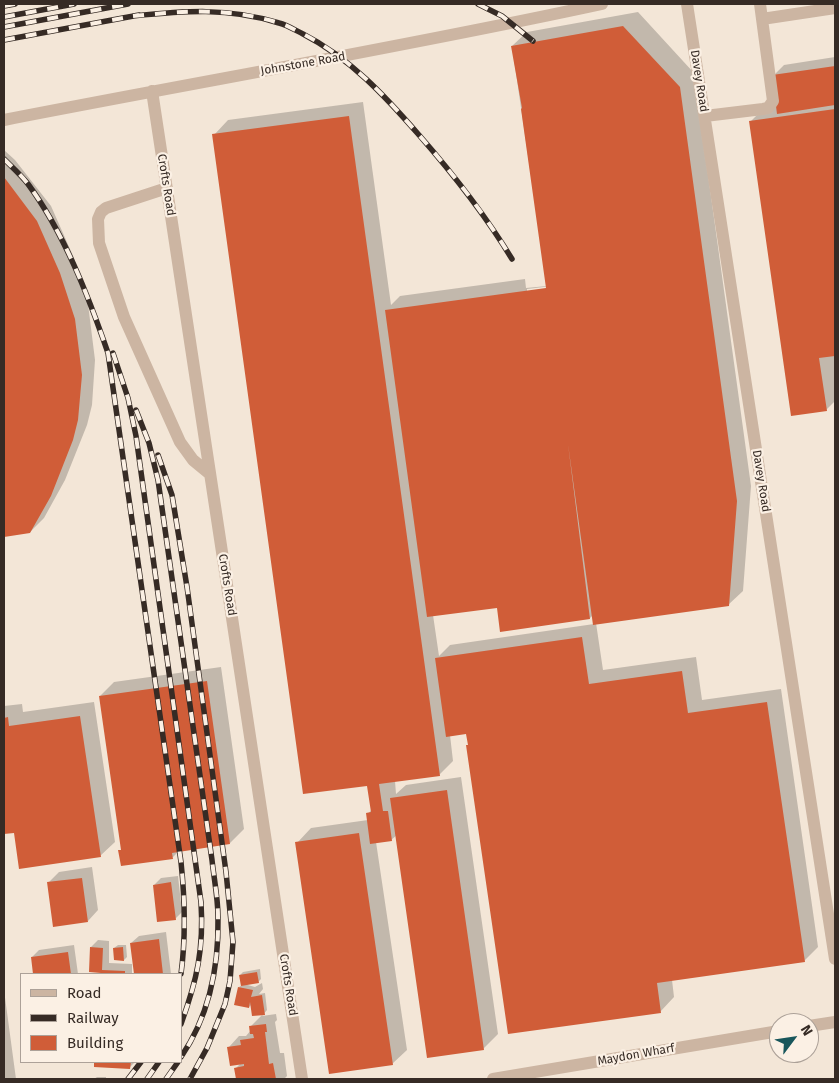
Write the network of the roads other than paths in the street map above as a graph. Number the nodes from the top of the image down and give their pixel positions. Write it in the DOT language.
graph roads {
  1 [pos="602,4"];
  2 [pos="687,4"];
  3 [pos="760,4"];
  4 [pos="835,8"];
  5 [pos="762,19"];
  6 [pos="152,91"];
  7 [pos="705,116"];
  8 [pos="4,120"];
  9 [pos="167,188"];
  10 [pos="210,474"];
  11 [pos="835,959"];
  12 [pos="835,1022"];
  13 [pos="819,1024"];
  14 [pos="769,1033"];
  15 [pos="302,1079"];
  16 [pos="493,1079"];
  1 -- 6 [label="street, Johnstone Road"];
  2 -- 7 [label="street, Davey Road"];
  3 -- 5 [label="street"];
  4 -- 5 [label="street"];
  5 -- 7 [label="street"];
  6 -- 8 [label="street, Johnstone Road"];
  6 -- 9 [label="street, Crofts Road"];
  7 -- 11 [label="street, Davey Road"];
  9 -- 10 [label="street, Crofts Road"];
  9 -- 10 [label="street"];
  10 -- 15 [label="street, Crofts Road"];
  12 -- 13 [label="street"];
  14 -- 16 [label="street, Maydon Wharf"];
}
